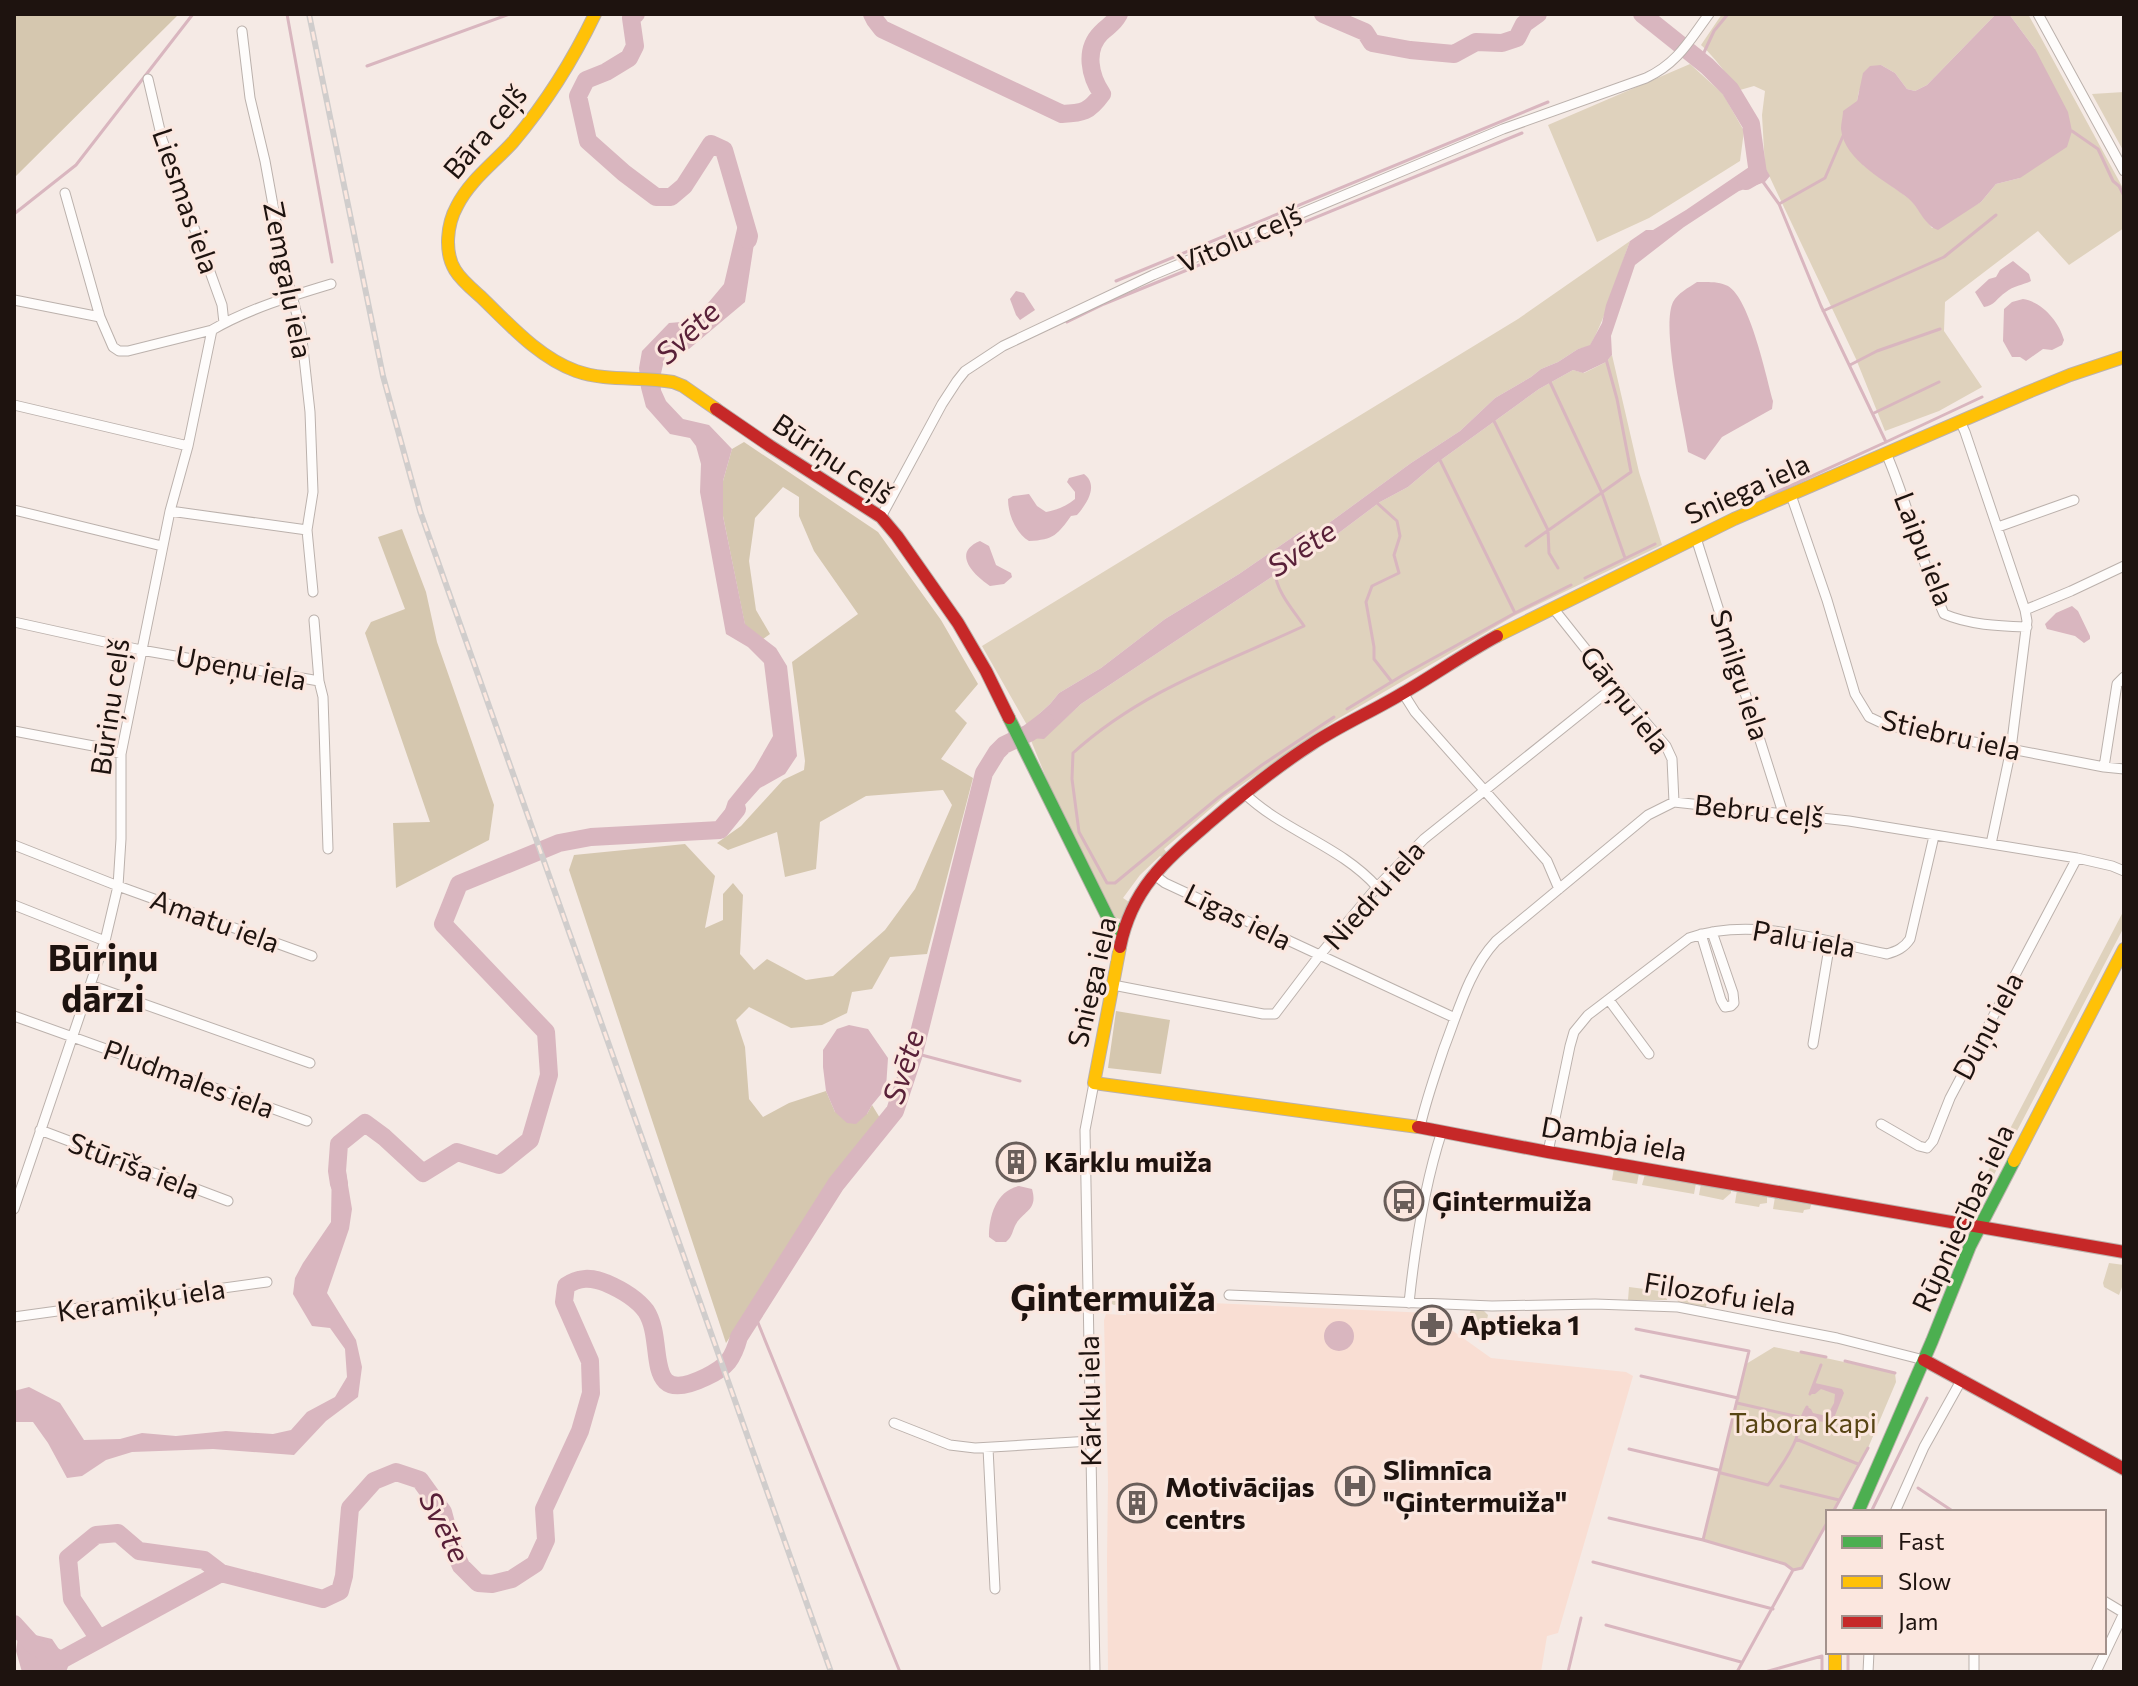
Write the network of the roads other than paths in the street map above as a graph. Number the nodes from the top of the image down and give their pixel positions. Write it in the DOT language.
graph roads {
  1 [pos="595,14"];
  2 [pos="1709,14"];
  3 [pos="2038,14"];
  4 [pos="242,31"];
  5 [pos="148,79"];
  6 [pos="2124,171"];
  7 [pos="65,193"];
  8 [pos="331,284"];
  9 [pos="293,295"];
  10 [pos="14,300"];
  11 [pos="100,317"];
  12 [pos="224,323"];
  13 [pos="212,330"];
  14 [pos="2124,357"];
  15 [pos="670,381"];
  16 [pos="14,405"];
  17 [pos="1960,421"];
  18 [pos="188,446"];
  19 [pos="1886,453"];
  20 [pos="1791,495"];
  21 [pos="2074,500"];
  22 [pos="14,510"];
  23 [pos="170,511"];
  24 [pos="881,517"];
  25 [pos="1998,527"];
  26 [pos="307,530"];
  27 [pos="1696,538"];
  28 [pos="162,546"];
  29 [pos="2124,566"];
  30 [pos="313,592"];
  31 [pos="1553,608"];
  32 [pos="2025,610"];
  33 [pos="314,620"];
  34 [pos="14,622"];
  35 [pos="2027,627"];
  36 [pos="141,650"];
  37 [pos="2124,677"];
  38 [pos="319,681"];
  39 [pos="1615,686"];
  40 [pos="1403,693"];
  41 [pos="14,731"];
  42 [pos="2011,749"];
  43 [pos="121,754"];
  44 [pos="2104,767"];
  45 [pos="2124,769"];
  46 [pos="1484,791"];
  47 [pos="1244,793"];
  48 [pos="1674,802"];
  49 [pos="1783,813"];
  50 [pos="1934,836"];
  51 [pos="1991,844"];
  52 [pos="14,845"];
  53 [pos="328,849"];
  54 [pos="2077,858"];
  55 [pos="2124,871"];
  56 [pos="1153,874"];
  57 [pos="118,886"];
  58 [pos="1377,887"];
  59 [pos="1559,889"];
  60 [pos="14,905"];
  61 [pos="1123,932"];
  62 [pos="1706,933"];
  63 [pos="105,941"];
  64 [pos="1830,942"];
  65 [pos="2124,949"];
  66 [pos="312,956"];
  67 [pos="1319,956"];
  68 [pos="90,985"];
  69 [pos="1113,985"];
  70 [pos="1609,1000"];
  71 [pos="14,1016"];
  72 [pos="1455,1018"];
  73 [pos="72,1037"];
  74 [pos="1813,1044"];
  75 [pos="1649,1054"];
  76 [pos="310,1063"];
  77 [pos="1094,1083"];
  78 [pos="307,1121"];
  79 [pos="1881,1124"];
  80 [pos="1420,1127"];
  81 [pos="40,1130"];
  82 [pos="1442,1131"];
  83 [pos="1548,1152"];
  84 [pos="228,1201"];
  85 [pos="14,1209"];
  86 [pos="1980,1226"];
  87 [pos="2124,1252"];
  88 [pos="267,1282"];
  89 [pos="1229,1295"];
  90 [pos="1409,1303"];
  91 [pos="14,1317"];
  92 [pos="1924,1360"];
  93 [pos="1962,1379"];
  94 [pos="894,1423"];
  95 [pos="1091,1441"];
  96 [pos="988,1448"];
  97 [pos="2124,1469"];
  98 [pos="1859,1510"];
  99 [pos="1896,1510"];
  100 [pos="995,1589"];
  101 [pos="2106,1602"];
  102 [pos="2124,1613"];
  103 [pos="2106,1651"];
  104 [pos="1095,1672"];
  1 -- 15 [label="street, Bāra ceļš"];
  2 -- 24 [label="street, Vītolu ceļš"];
  3 -- 6 [label="street"];
  4 -- 9 [label="street, Zemgaļu iela"];
  5 -- 12 [label="street, Liesmas iela"];
  7 -- 11 [label="street"];
  8 -- 9 [label="street"];
  9 -- 12 [label="street"];
  9 -- 26 [label="street, Zemgaļu iela"];
  10 -- 11 [label="street"];
  11 -- 13 [label="street"];
  12 -- 13 [label="street"];
  13 -- 18 [label="street, Būriņu ceļš"];
  14 -- 17 [label="street, Sniega iela"];
  15 -- 24 [label="street, Būriņu ceļš"];
  16 -- 18 [label="street"];
  17 -- 19 [label="street, Sniega iela"];
  17 -- 25 [label="street"];
  18 -- 23 [label="street, Būriņu ceļš"];
  19 -- 20 [label="street, Sniega iela"];
  19 -- 35 [label="street, Laipu iela"];
  20 -- 27 [label="street, Sniega iela"];
  20 -- 42 [label="street, Stiebru iela"];
  21 -- 25 [label="street"];
  22 -- 28 [label="street"];
  23 -- 26 [label="street"];
  23 -- 28 [label="street, Būriņu ceļš"];
  24 -- 61 [label="street, Būriņu ceļš"];
  25 -- 32 [label="street"];
  26 -- 30 [label="street, Zemgaļu iela"];
  27 -- 31 [label="street, Sniega iela"];
  27 -- 49 [label="street, Smilgu iela"];
  28 -- 36 [label="street, Būriņu ceļš"];
  29 -- 32 [label="street"];
  31 -- 39 [label="street, Gārņu iela"];
  31 -- 40 [label="street, Sniega iela"];
  32 -- 35 [label="street"];
  33 -- 38 [label="street"];
  34 -- 36 [label="street, Upeņu iela"];
  35 -- 42 [label="street"];
  36 -- 38 [label="street, Upeņu iela"];
  36 -- 43 [label="street, Būriņu ceļš"];
  37 -- 44 [label="street"];
  38 -- 53 [label="street, Upeņu iela"];
  39 -- 46 [label="street, Niedru iela"];
  39 -- 48 [label="street, Gārņu iela"];
  40 -- 46 [label="street"];
  40 -- 47 [label="street, Sniega iela"];
  41 -- 43 [label="street"];
  42 -- 44 [label="street, Stiebru iela"];
  42 -- 51 [label="street"];
  43 -- 57 [label="street, Būriņu ceļš"];
  44 -- 45 [label="street, Stiebru iela"];
  46 -- 58 [label="street, Niedru iela"];
  46 -- 59 [label="street"];
  47 -- 56 [label="street, Sniega iela"];
  47 -- 58 [label="street"];
  48 -- 49 [label="street, Bebru ceļš"];
  48 -- 59 [label="street, Bebru ceļš"];
  49 -- 50 [label="street, Bebru ceļš"];
  50 -- 51 [label="street, Bebru ceļš"];
  50 -- 64 [label="street, Palu iela"];
  51 -- 54 [label="street, Bebru ceļš"];
  52 -- 57 [label="street, Amatu iela"];
  54 -- 55 [label="street, Bebru ceļš"];
  54 -- 79 [label="street, Dūņu iela"];
  56 -- 61 [label="street, Sniega iela"];
  56 -- 67 [label="street, Līgas iela"];
  57 -- 63 [label="street, Būriņu ceļš"];
  57 -- 66 [label="street, Amatu iela"];
  58 -- 67 [label="street, Niedru iela"];
  59 -- 72 [label="street, Bebru ceļš"];
  60 -- 63 [label="street"];
  61 -- 69 [label="street, Sniega iela"];
  62 -- 62 [label="street"];
  62 -- 64 [label="street, Palu iela"];
  62 -- 70 [label="street, Palu iela"];
  63 -- 68 [label="street, Būriņu ceļš"];
  64 -- 74 [label="street"];
  65 -- 86 [label="street, Rūpniecības iela"];
  67 -- 69 [label="street, Niedru iela"];
  67 -- 72 [label="street, Līgas iela"];
  68 -- 73 [label="street, Būriņu ceļš"];
  68 -- 76 [label="street"];
  69 -- 77 [label="street, Sniega iela"];
  70 -- 75 [label="street"];
  70 -- 83 [label="street, Palu iela"];
  71 -- 73 [label="street, Pludmales iela"];
  72 -- 80 [label="street, Bebru ceļš"];
  73 -- 78 [label="street, Pludmales iela"];
  73 -- 81 [label="street, Būriņu ceļš"];
  77 -- 80 [label="street, Dambja iela"];
  77 -- 95 [label="street, Kārklu iela"];
  80 -- 82 [label="street, Dambja iela"];
  81 -- 84 [label="street, Stūrīša iela"];
  81 -- 85 [label="street, Būriņu ceļš"];
  82 -- 83 [label="street, Dambja iela"];
  82 -- 90 [label="street"];
  83 -- 86 [label="street, Dambja iela"];
  86 -- 87 [label="street, Dambja iela"];
  86 -- 92 [label="street, Rūpniecības iela"];
  88 -- 91 [label="street, Keramiķu iela"];
  89 -- 90 [label="street, Filozofu iela"];
  90 -- 92 [label="street, Filozofu iela"];
  92 -- 93 [label="street, Filozofu iela"];
  92 -- 98 [label="street, Rūpniecības iela"];
  93 -- 97 [label="street, Filozofu iela"];
  93 -- 99 [label="street"];
  94 -- 96 [label="street"];
  95 -- 96 [label="street"];
  95 -- 104 [label="street, Kārklu iela"];
  96 -- 100 [label="street"];
  101 -- 102 [label="street"];
  102 -- 103 [label="street"];
}
